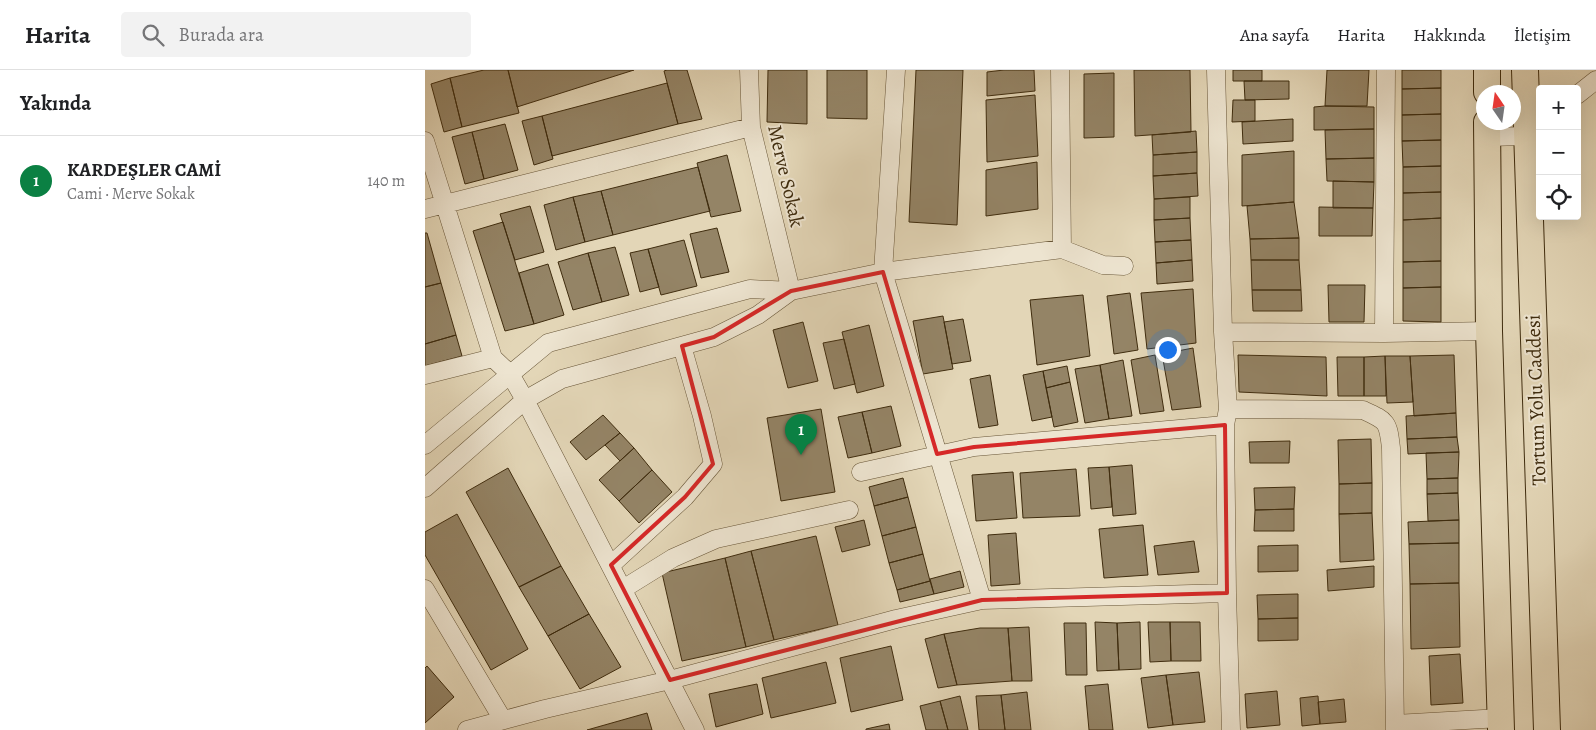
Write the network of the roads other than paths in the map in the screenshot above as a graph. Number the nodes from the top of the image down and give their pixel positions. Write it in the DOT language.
graph roads {
  1 [pos="749,70"];
  2 [pos="896,70"];
  3 [pos="1060,70"];
  4 [pos="1216,70"];
  5 [pos="1386,70"];
  6 [pos="1487,70"];
  7 [pos="1528,72"];
  8 [pos="1596,80"];
  9 [pos="1487,85"];
  10 [pos="1581,91"];
  11 [pos="751,127"];
  12 [pos="1487,130"];
  13 [pos="1534,131"];
  14 [pos="425,141"];
  15 [pos="444,204"];
  16 [pos="425,209"];
  17 [pos="1062,249"];
  18 [pos="1124,266"];
  19 [pos="883,272"];
  20 [pos="791,291"];
  21 [pos="1489,331"];
  22 [pos="1223,332"];
  23 [pos="1384,333"];
  24 [pos="682,346"];
  25 [pos="493,358"];
  26 [pos="510,374"];
  27 [pos="425,375"];
  28 [pos="525,400"];
  29 [pos="1227,417"];
  30 [pos="425,445"];
  31 [pos="937,454"];
  32 [pos="861,472"];
  33 [pos="425,488"];
  34 [pos="849,510"];
  35 [pos="611,566"];
  36 [pos="425,589"];
  37 [pos="623,589"];
  38 [pos="1227,593"];
  39 [pos="982,600"];
  40 [pos="670,680"];
  41 [pos="503,720"];
  42 [pos="1501,724"];
  43 [pos="1395,727"];
  44 [pos="467,730"];
  45 [pos="695,730"];
  46 [pos="1231,730"];
  47 [pos="1547,730"];
  1 -- 11 [label="street, Merve Sokak"];
  2 -- 19 [label="street"];
  3 -- 17 [label="street"];
  4 -- 22 [label="street"];
  5 -- 23 [label="street"];
  6 -- 9 [label="highway"];
  7 -- 13 [label="highway, Tortum Yolu Caddesi"];
  8 -- 10 [label="street"];
  11 -- 15 [label="street"];
  11 -- 20 [label="street, Merve Sokak"];
  12 -- 13 [label="street"];
  12 -- 21 [label="highway"];
  13 -- 47 [label="highway, Tortum Yolu Caddesi"];
  14 -- 15 [label="street"];
  15 -- 16 [label="street"];
  15 -- 25 [label="street"];
  17 -- 18 [label="street"];
  17 -- 19 [label="street"];
  19 -- 20 [label="street"];
  19 -- 31 [label="street"];
  20 -- 24 [label="street"];
  20 -- 26 [label="street"];
  21 -- 23 [label="street"];
  21 -- 42 [label="highway"];
  22 -- 23 [label="street"];
  22 -- 29 [label="street"];
  24 -- 28 [label="street"];
  24 -- 35 [label="street"];
  25 -- 26 [label="street"];
  25 -- 27 [label="street"];
  26 -- 28 [label="street"];
  26 -- 30 [label="street"];
  28 -- 33 [label="street"];
  28 -- 35 [label="street"];
  29 -- 31 [label="street"];
  29 -- 38 [label="street"];
  29 -- 43 [label="street"];
  31 -- 32 [label="street"];
  31 -- 39 [label="street"];
  34 -- 37 [label="street"];
  35 -- 37 [label="street"];
  36 -- 41 [label="street"];
  37 -- 40 [label="street"];
  38 -- 39 [label="street"];
  38 -- 46 [label="street"];
  39 -- 40 [label="street"];
  40 -- 41 [label="street"];
  40 -- 45 [label="street"];
  41 -- 44 [label="street"];
  42 -- 43 [label="street"];
}
